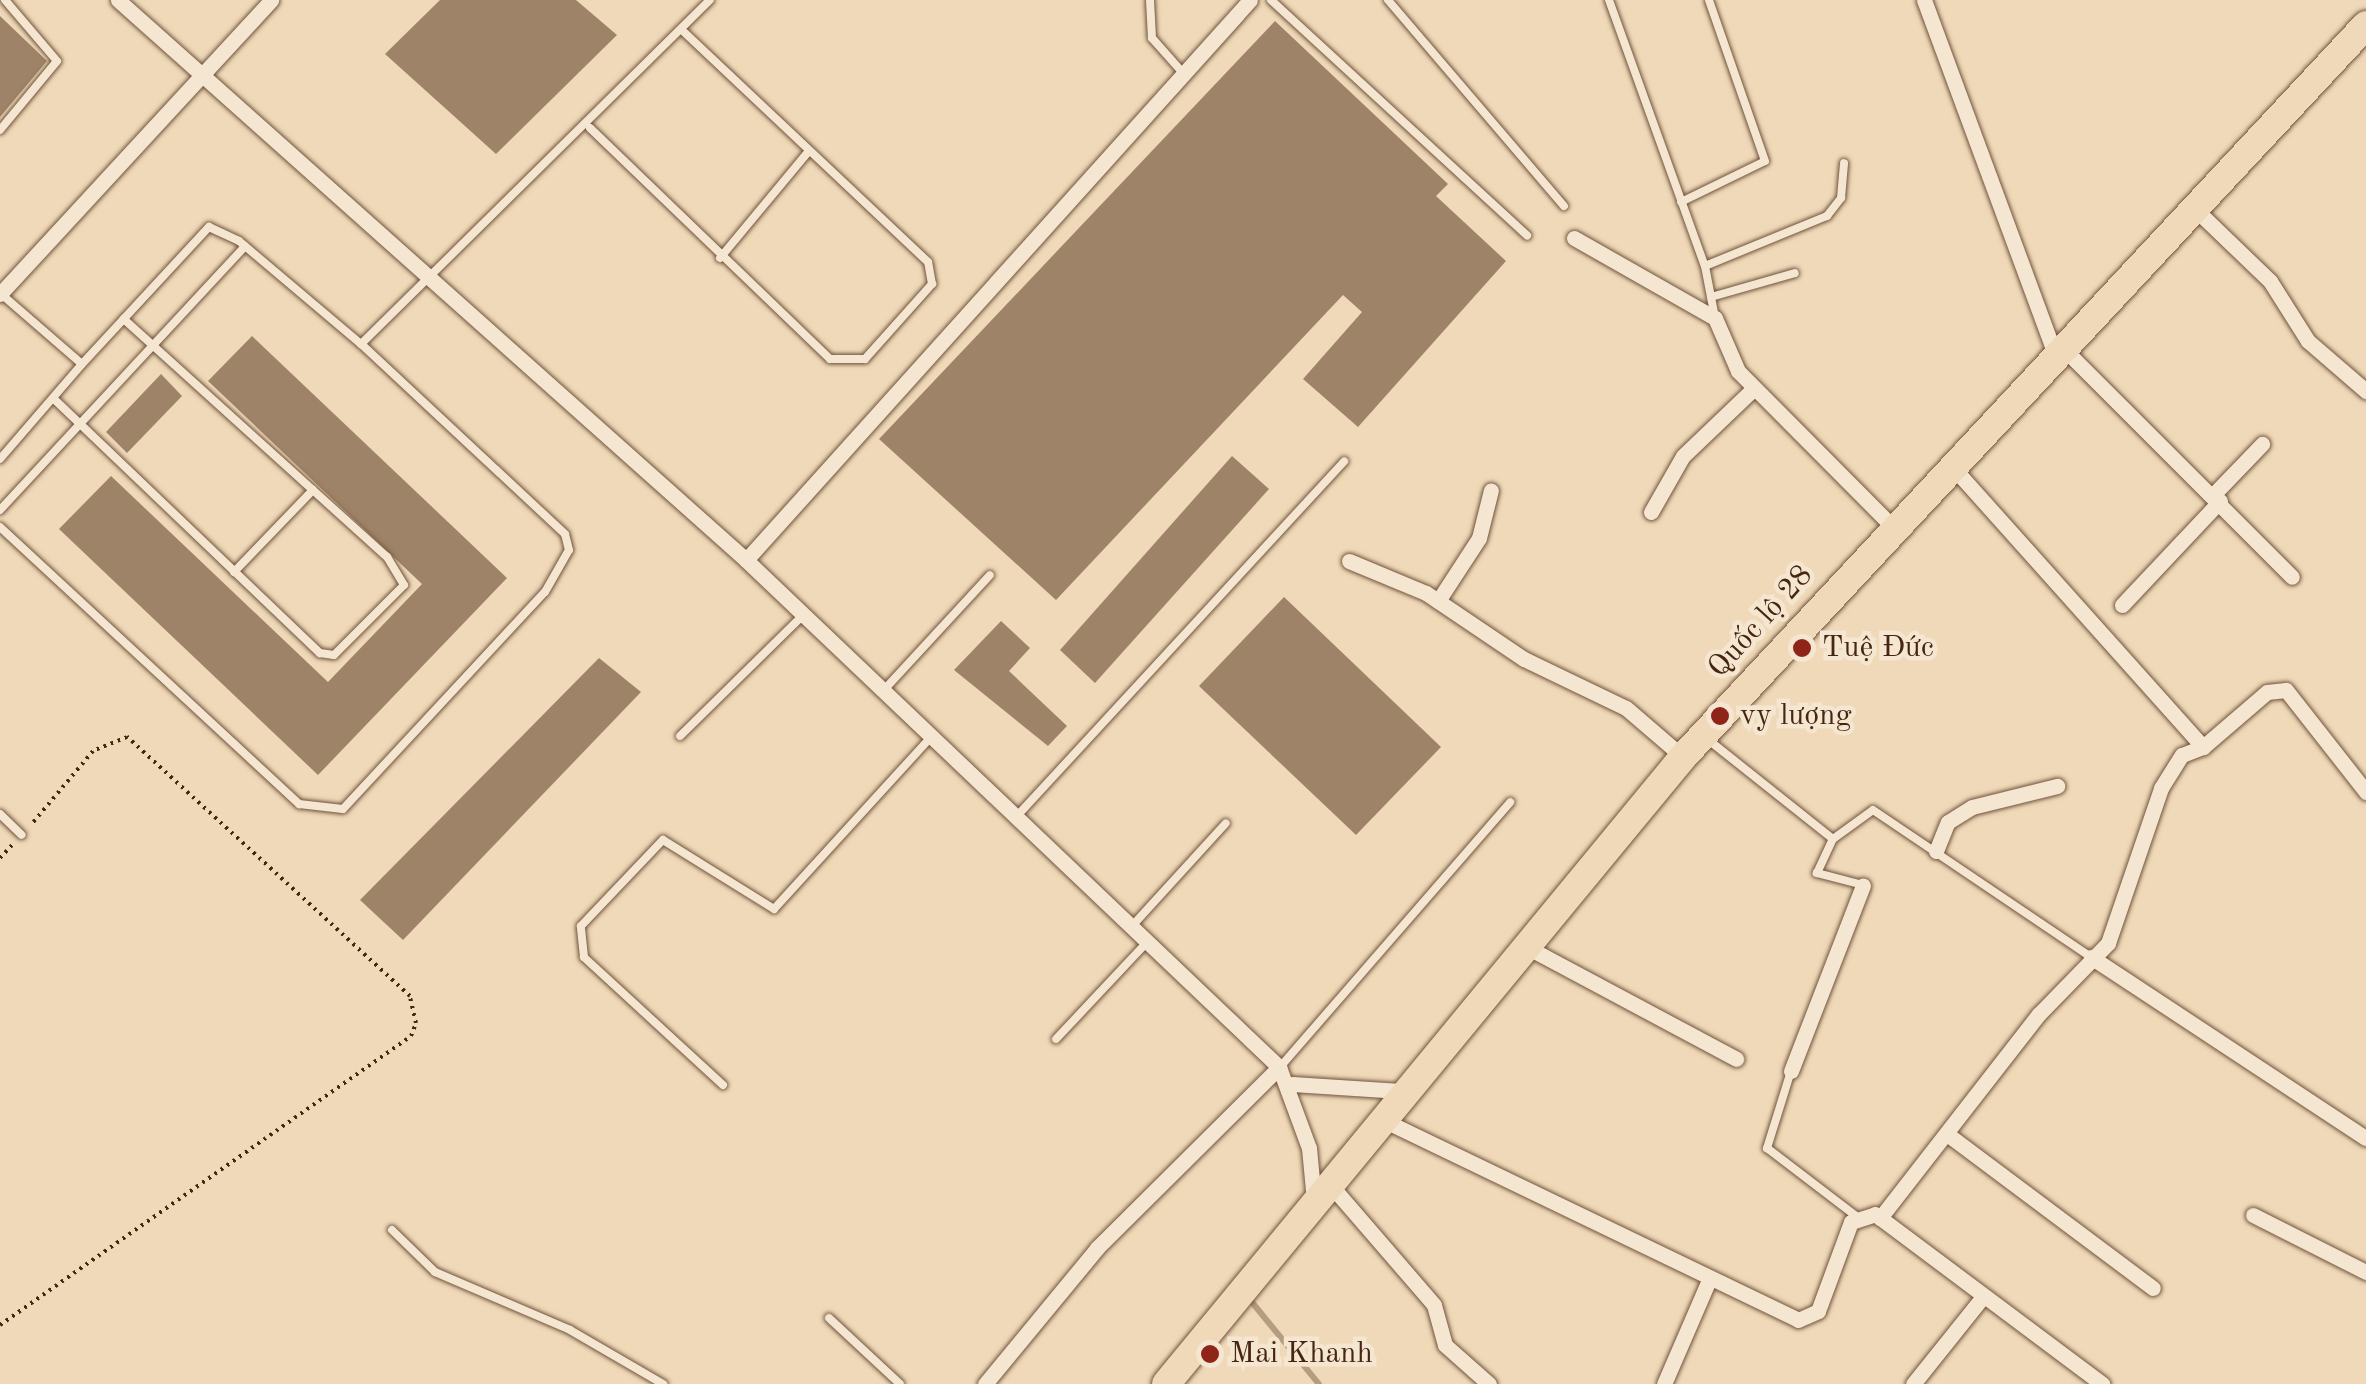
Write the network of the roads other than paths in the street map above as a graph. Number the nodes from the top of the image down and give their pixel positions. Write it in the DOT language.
graph roads {
  1 [pos="4,0"];
  2 [pos="118,0"];
  3 [pos="271,0"];
  4 [pos="710,0"];
  5 [pos="1150,0"];
  6 [pos="1250,0"];
  7 [pos="1271,0"];
  8 [pos="1388,0"];
  9 [pos="1609,0"];
  10 [pos="1709,0"];
  11 [pos="1924,0"];
  12 [pos="2366,25"];
  13 [pos="682,30"];
  14 [pos="1183,73"];
  15 [pos="202,74"];
  16 [pos="590,128"];
  17 [pos="0,130"];
  18 [pos="808,152"];
  19 [pos="1844,163"];
  20 [pos="1681,202"];
  21 [pos="1564,206"];
  22 [pos="2193,207"];
  23 [pos="1527,235"];
  24 [pos="1574,238"];
  25 [pos="245,246"];
  26 [pos="720,258"];
  27 [pos="1705,266"];
  28 [pos="1794,273"];
  29 [pos="433,279"];
  30 [pos="0,294"];
  31 [pos="1710,297"];
  32 [pos="124,318"];
  33 [pos="1714,318"];
  34 [pos="361,344"];
  35 [pos="152,346"];
  36 [pos="2059,351"];
  37 [pos="82,364"];
  38 [pos="1753,389"];
  39 [pos="2366,391"];
  40 [pos="54,399"];
  41 [pos="78,425"];
  42 [pos="2262,444"];
  43 [pos="0,460"];
  44 [pos="1344,461"];
  45 [pos="1950,464"];
  46 [pos="313,490"];
  47 [pos="1491,490"];
  48 [pos="2217,498"];
  49 [pos="0,510"];
  50 [pos="1651,512"];
  51 [pos="1892,526"];
  52 [pos="0,527"];
  53 [pos="746,560"];
  54 [pos="1350,561"];
  55 [pos="234,572"];
  56 [pos="990,575"];
  57 [pos="2292,576"];
  58 [pos="1438,601"];
  59 [pos="2122,606"];
  60 [pos="801,617"];
  61 [pos="882,692"];
  62 [pos="1703,735"];
  63 [pos="680,736"];
  64 [pos="930,738"];
  65 [pos="2203,747"];
  66 [pos="1684,757"];
  67 [pos="2058,786"];
  68 [pos="2366,792"];
  69 [pos="1510,802"];
  70 [pos="0,814"];
  71 [pos="1016,817"];
  72 [pos="1226,823"];
  73 [pos="22,835"];
  74 [pos="1833,838"];
  75 [pos="1936,851"];
  76 [pos="1864,886"];
  77 [pos="1132,926"];
  78 [pos="1148,941"];
  79 [pos="1521,944"];
  80 [pos="2091,957"];
  81 [pos="1056,1038"];
  82 [pos="1736,1059"];
  83 [pos="1280,1067"];
  84 [pos="1791,1071"];
  85 [pos="1292,1084"];
  86 [pos="723,1085"];
  87 [pos="1401,1091"];
  88 [pos="1377,1117"];
  89 [pos="1948,1134"];
  90 [pos="2366,1138"];
  91 [pos="1321,1192"];
  92 [pos="2253,1215"];
  93 [pos="1856,1216"];
  94 [pos="1880,1218"];
  95 [pos="392,1230"];
  96 [pos="2366,1272"];
  97 [pos="1709,1280"];
  98 [pos="2153,1288"];
  99 [pos="1982,1298"];
  100 [pos="829,1318"];
  101 [pos="663,1384"];
  102 [pos="900,1384"];
  103 [pos="985,1384"];
  104 [pos="1166,1384"];
  105 [pos="1489,1384"];
  106 [pos="1664,1384"];
  107 [pos="1913,1384"];
  108 [pos="2102,1384"];
  1 -- 17 [label="lane"];
  2 -- 15 [label="street"];
  3 -- 15 [label="street"];
  4 -- 13 [label="lane"];
  5 -- 14 [label="lane"];
  6 -- 14 [label="street"];
  7 -- 23 [label="lane"];
  8 -- 21 [label="lane"];
  9 -- 20 [label="lane"];
  10 -- 20 [label="lane"];
  11 -- 36 [label="street"];
  12 -- 22 [label="highway, Quốc lộ 28"];
  13 -- 16 [label="lane"];
  13 -- 18 [label="lane"];
  14 -- 53 [label="street"];
  15 -- 29 [label="street"];
  15 -- 30 [label="street"];
  16 -- 26 [label="lane"];
  16 -- 29 [label="lane"];
  18 -- 26 [label="lane"];
  18 -- 26 [label="lane"];
  19 -- 27 [label="lane"];
  20 -- 27 [label="lane"];
  22 -- 36 [label="highway, Quốc lộ 28"];
  22 -- 39 [label="street"];
  24 -- 33 [label="street"];
  25 -- 32 [label="lane"];
  25 -- 34 [label="lane"];
  25 -- 35 [label="lane"];
  27 -- 31 [label="lane"];
  28 -- 31 [label="lane"];
  29 -- 34 [label="lane"];
  29 -- 53 [label="street"];
  30 -- 37 [label="lane"];
  31 -- 33 [label="lane"];
  32 -- 35 [label="lane"];
  32 -- 37 [label="lane"];
  33 -- 38 [label="street"];
  34 -- 52 [label="lane"];
  35 -- 41 [label="lane"];
  35 -- 46 [label="lane"];
  36 -- 45 [label="highway, Quốc lộ 28"];
  36 -- 48 [label="street"];
  37 -- 40 [label="lane"];
  38 -- 50 [label="street"];
  38 -- 51 [label="street"];
  40 -- 41 [label="lane"];
  40 -- 43 [label="lane"];
  41 -- 49 [label="lane"];
  41 -- 55 [label="lane"];
  42 -- 48 [label="street"];
  44 -- 71 [label="lane"];
  45 -- 51 [label="highway, Quốc lộ 28"];
  45 -- 65 [label="street"];
  46 -- 55 [label="lane"];
  46 -- 55 [label="lane"];
  47 -- 58 [label="street"];
  48 -- 57 [label="street"];
  48 -- 59 [label="street"];
  51 -- 62 [label="highway, Quốc lộ 28"];
  53 -- 60 [label="street"];
  54 -- 58 [label="street"];
  56 -- 61 [label="lane"];
  58 -- 66 [label="street"];
  60 -- 61 [label="street"];
  60 -- 63 [label="lane"];
  61 -- 64 [label="street"];
  62 -- 66 [label="highway, Quốc lộ 28"];
  62 -- 74 [label="lane"];
  64 -- 71 [label="street"];
  64 -- 86 [label="lane"];
  65 -- 68 [label="street"];
  65 -- 80 [label="street"];
  66 -- 79 [label="highway, Quốc lộ 28"];
  67 -- 75 [label="street"];
  69 -- 83 [label="lane"];
  70 -- 73 [label="lane"];
  71 -- 77 [label="street"];
  72 -- 77 [label="lane"];
  74 -- 75 [label="lane"];
  74 -- 76 [label="lane"];
  75 -- 80 [label="lane"];
  76 -- 84 [label="street"];
  77 -- 78 [label="street"];
  78 -- 81 [label="lane"];
  78 -- 83 [label="street"];
  79 -- 82 [label="street"];
  79 -- 87 [label="highway, Quốc lộ 28"];
  80 -- 89 [label="street"];
  80 -- 90 [label="street"];
  83 -- 85 [label="street"];
  83 -- 103 [label="street"];
  84 -- 93 [label="lane"];
  85 -- 87 [label="street"];
  85 -- 91 [label="street"];
  87 -- 88 [label="highway, Quốc lộ 28"];
  88 -- 91 [label="highway, Quốc lộ 28"];
  88 -- 97 [label="street"];
  89 -- 94 [label="street"];
  89 -- 98 [label="street"];
  91 -- 104 [label="highway, Quốc lộ 28"];
  91 -- 105 [label="street"];
  92 -- 96 [label="street"];
  93 -- 94 [label="street"];
  93 -- 97 [label="street"];
  94 -- 99 [label="street"];
  95 -- 101 [label="lane"];
  97 -- 106 [label="street"];
  99 -- 107 [label="street"];
  99 -- 108 [label="street"];
  100 -- 102 [label="lane"];
}
